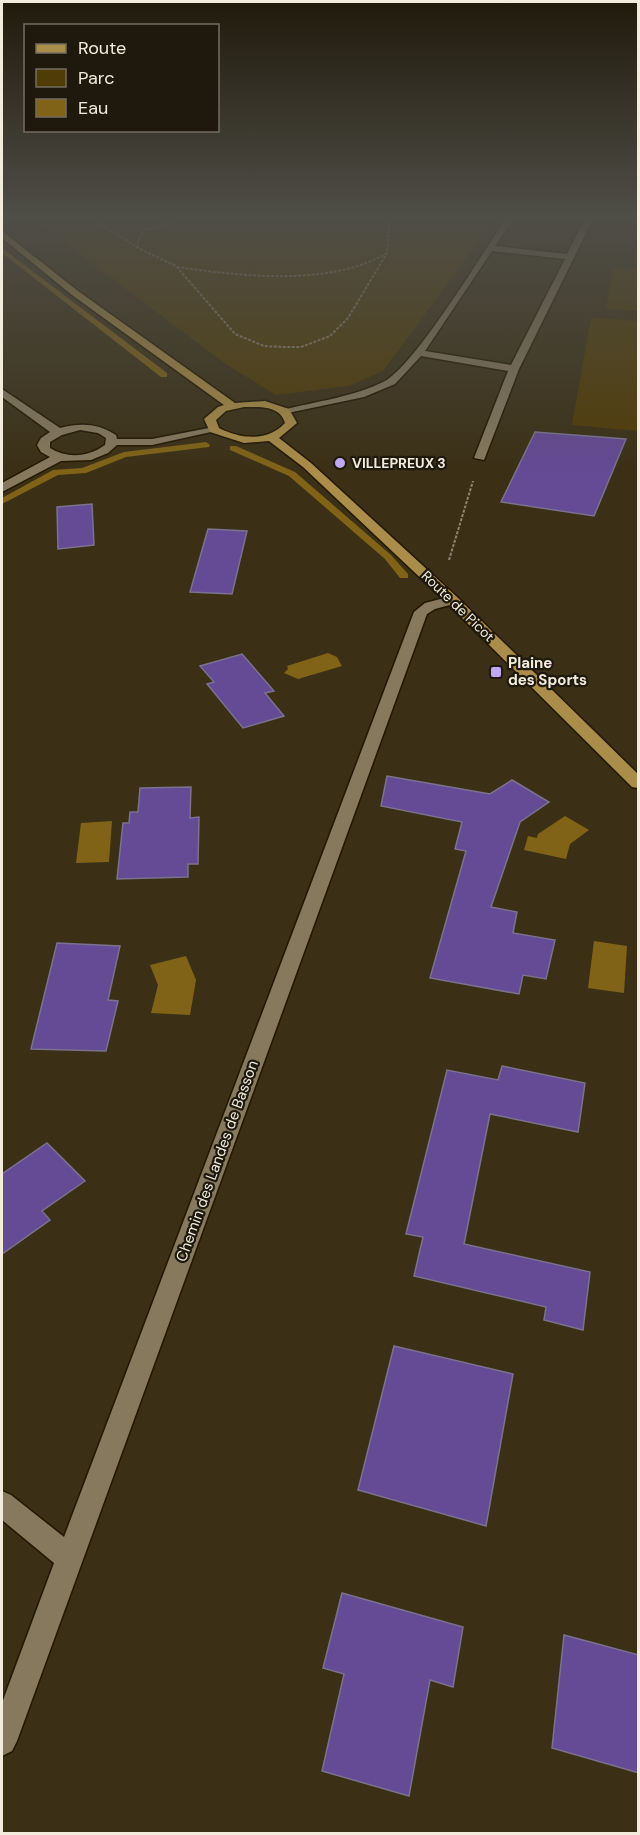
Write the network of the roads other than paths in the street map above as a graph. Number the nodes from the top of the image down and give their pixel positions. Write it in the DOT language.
graph roads {
  1 [pos="86,301"];
  2 [pos="454,301"];
  3 [pos="549,301"];
  4 [pos="419,353"];
  5 [pos="514,369"];
  6 [pos="2,392"];
  7 [pos="232,406"];
  8 [pos="287,412"];
  9 [pos="214,430"];
  10 [pos="58,432"];
  11 [pos="270,437"];
  12 [pos="113,442"];
  13 [pos="59,457"];
  14 [pos="480,458"];
  15 [pos="2,488"];
  16 [pos="452,600"];
  17 [pos="639,783"];
  18 [pos="2,1504"];
  19 [pos="69,1558"];
  20 [pos="2,1741"];
  1 -- 7 [label="main road"];
  2 -- 4 [label="street"];
  3 -- 5 [label="street"];
  4 -- 5 [label="street"];
  4 -- 8 [label="street"];
  5 -- 14 [label="street"];
  6 -- 10 [label="street"];
  7 -- 8 [label="main road"];
  7 -- 9 [label="main road"];
  8 -- 11 [label="main road"];
  9 -- 11 [label="main road"];
  9 -- 12 [label="street"];
  10 -- 12 [label="street"];
  10 -- 13 [label="street"];
  11 -- 16 [label="main road, Route de Picot"];
  12 -- 13 [label="street"];
  13 -- 15 [label="street"];
  16 -- 17 [label="main road, Route de Picot"];
  16 -- 19 [label="street, Chemin des Landes de Basson"];
  18 -- 19 [label="street"];
  19 -- 20 [label="street, Chemin des Landes de Basson"];
}
